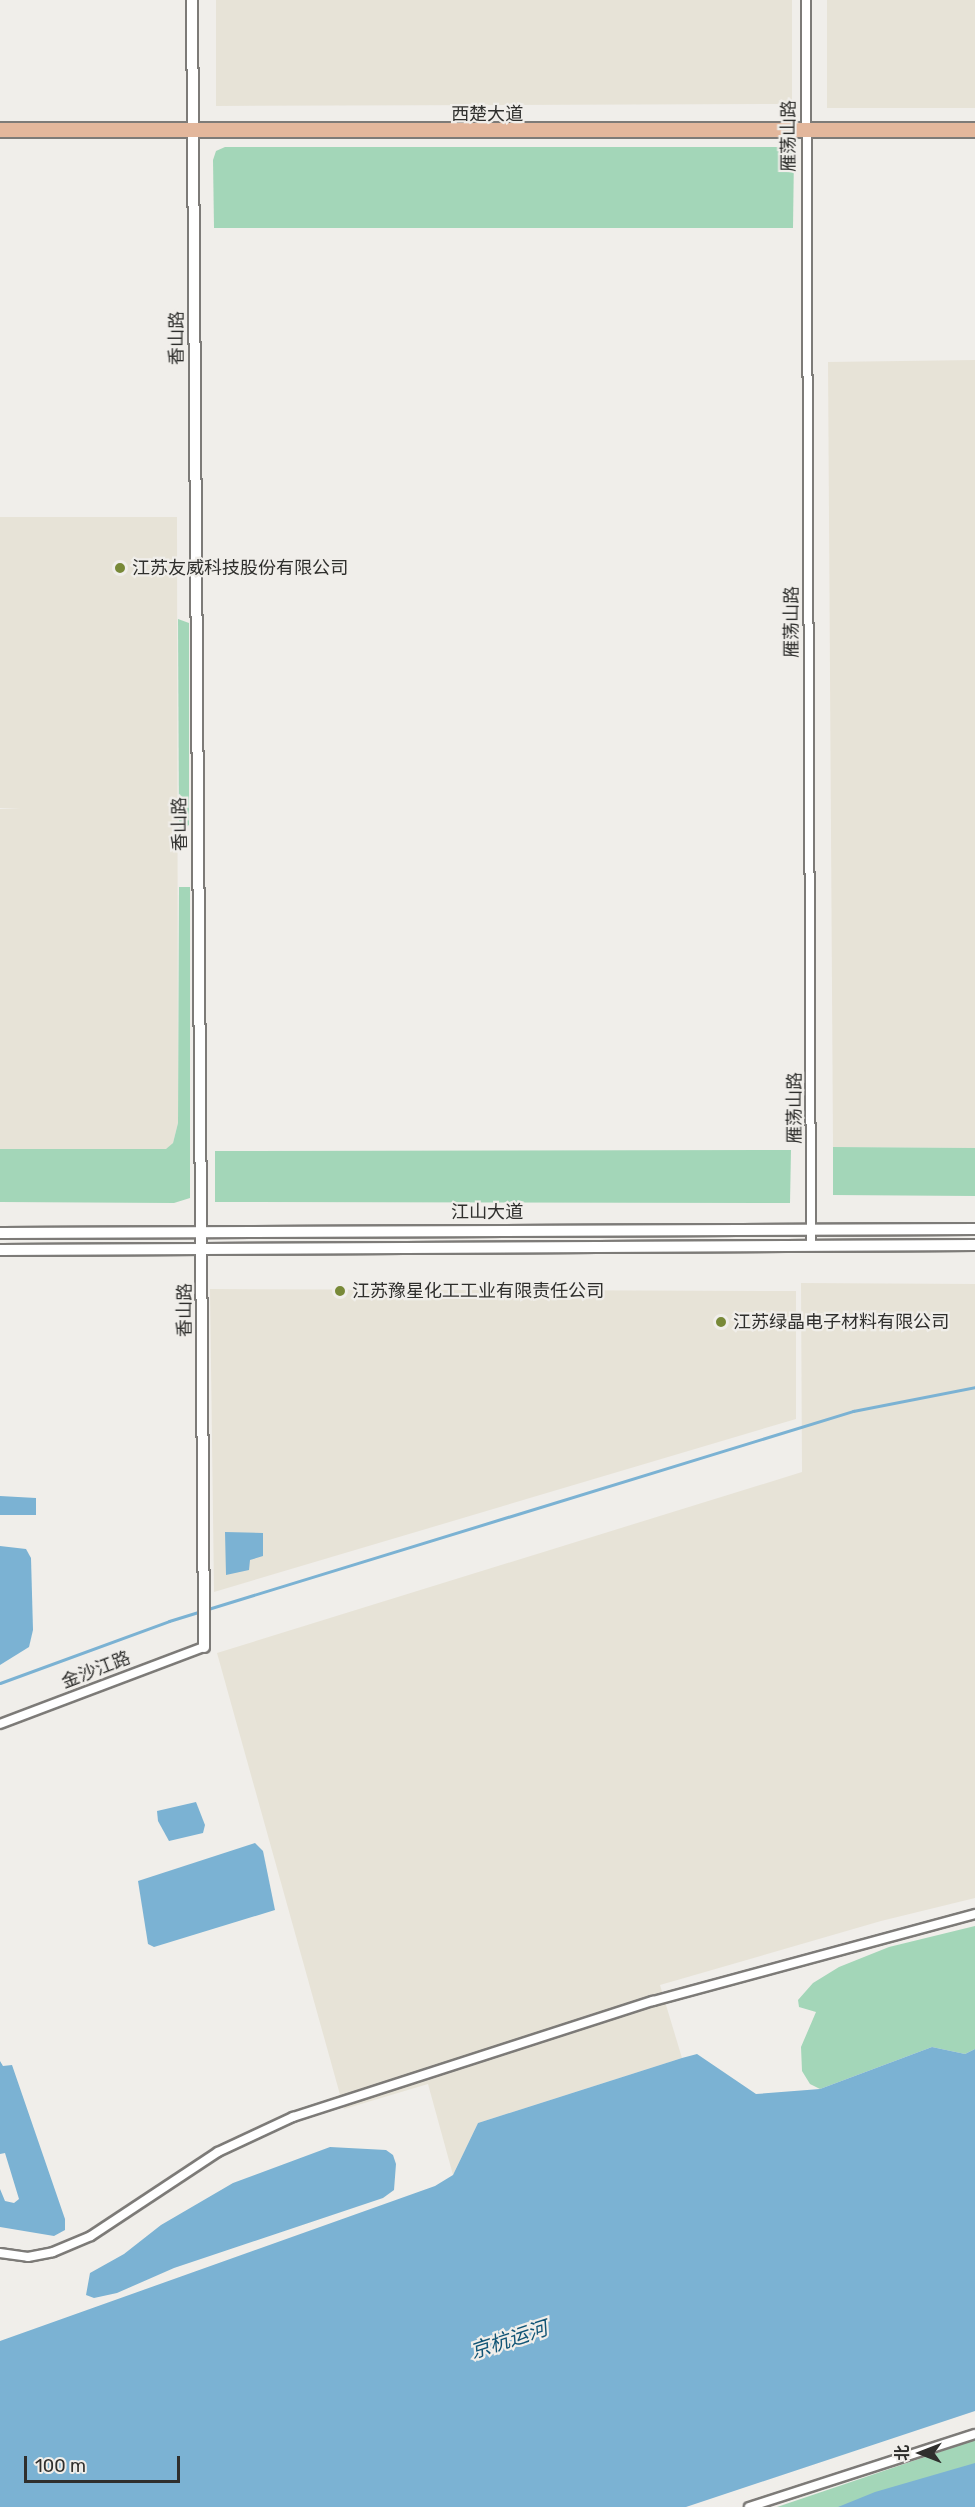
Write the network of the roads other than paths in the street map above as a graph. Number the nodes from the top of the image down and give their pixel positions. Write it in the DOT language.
graph roads {
  1 [pos="192,0"];
  2 [pos="806,0"];
  3 [pos="0,130"];
  4 [pos="975,130"];
  5 [pos="192,131"];
  6 [pos="805,131"];
  7 [pos="975,1229"];
  8 [pos="812,1230"];
  9 [pos="0,1233"];
  10 [pos="201,1233"];
  11 [pos="811,1245"];
  12 [pos="975,1245"];
  13 [pos="0,1250"];
  14 [pos="201,1250"];
  15 [pos="204,1647"];
  16 [pos="0,1724"];
  17 [pos="975,1914"];
  18 [pos="0,2253"];
  19 [pos="975,2434"];
  20 [pos="749,2507"];
  1 -- 5 [label="street, 香山路"];
  2 -- 6 [label="street, 雁荡山路"];
  3 -- 5 [label="main road, 西楚大道"];
  4 -- 6 [label="main road, 西楚大道"];
  5 -- 6 [label="main road, 西楚大道"];
  5 -- 10 [label="street, 香山路"];
  6 -- 8 [label="street, 雁荡山路"];
  7 -- 8 [label="street, 江山大道"];
  8 -- 10 [label="street, 江山大道"];
  8 -- 11 [label="street, 雁荡山路"];
  9 -- 10 [label="street, 江山大道"];
  10 -- 14 [label="street, 香山路"];
  11 -- 12 [label="street, 江山大道"];
  11 -- 14 [label="street, 江山大道"];
  13 -- 14 [label="street, 江山大道"];
  14 -- 15 [label="street, 香山路"];
  15 -- 16 [label="street, 金沙江路"];
  17 -- 18 [label="street"];
  19 -- 20 [label="street"];
}
